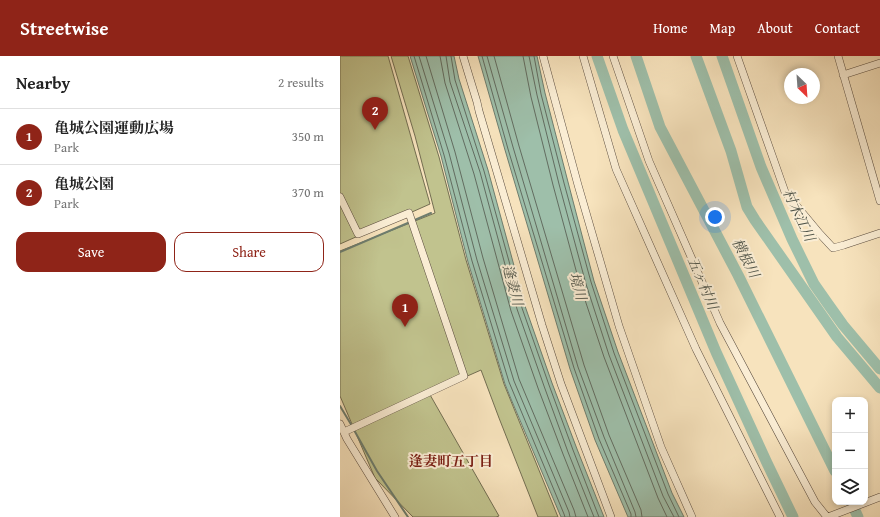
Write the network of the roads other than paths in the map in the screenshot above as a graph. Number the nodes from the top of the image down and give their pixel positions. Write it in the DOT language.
graph roads {
  1 [pos="463,56"];
  2 [pos="543,56"];
  3 [pos="583,56"];
  4 [pos="613,56"];
  5 [pos="737,56"];
  6 [pos="838,56"];
  7 [pos="880,63"];
  8 [pos="843,75"];
  9 [pos="340,198"];
  10 [pos="880,201"];
  11 [pos="880,233"];
  12 [pos="340,424"];
  13 [pos="344,437"];
  14 [pos="880,497"];
  15 [pos="395,517"];
  16 [pos="611,517"];
  17 [pos="692,517"];
  18 [pos="780,517"];
  19 [pos="828,517"];
  1 -- 16 [label="street"];
  2 -- 17 [label="street"];
  3 -- 18 [label="street"];
  4 -- 19 [label="street"];
  5 -- 11 [label="street"];
  6 -- 8 [label="street"];
  7 -- 8 [label="street"];
  8 -- 10 [label="street"];
  9 -- 13 [label="street"];
  12 -- 13 [label="street"];
  13 -- 15 [label="street"];
  14 -- 19 [label="street"];
}
